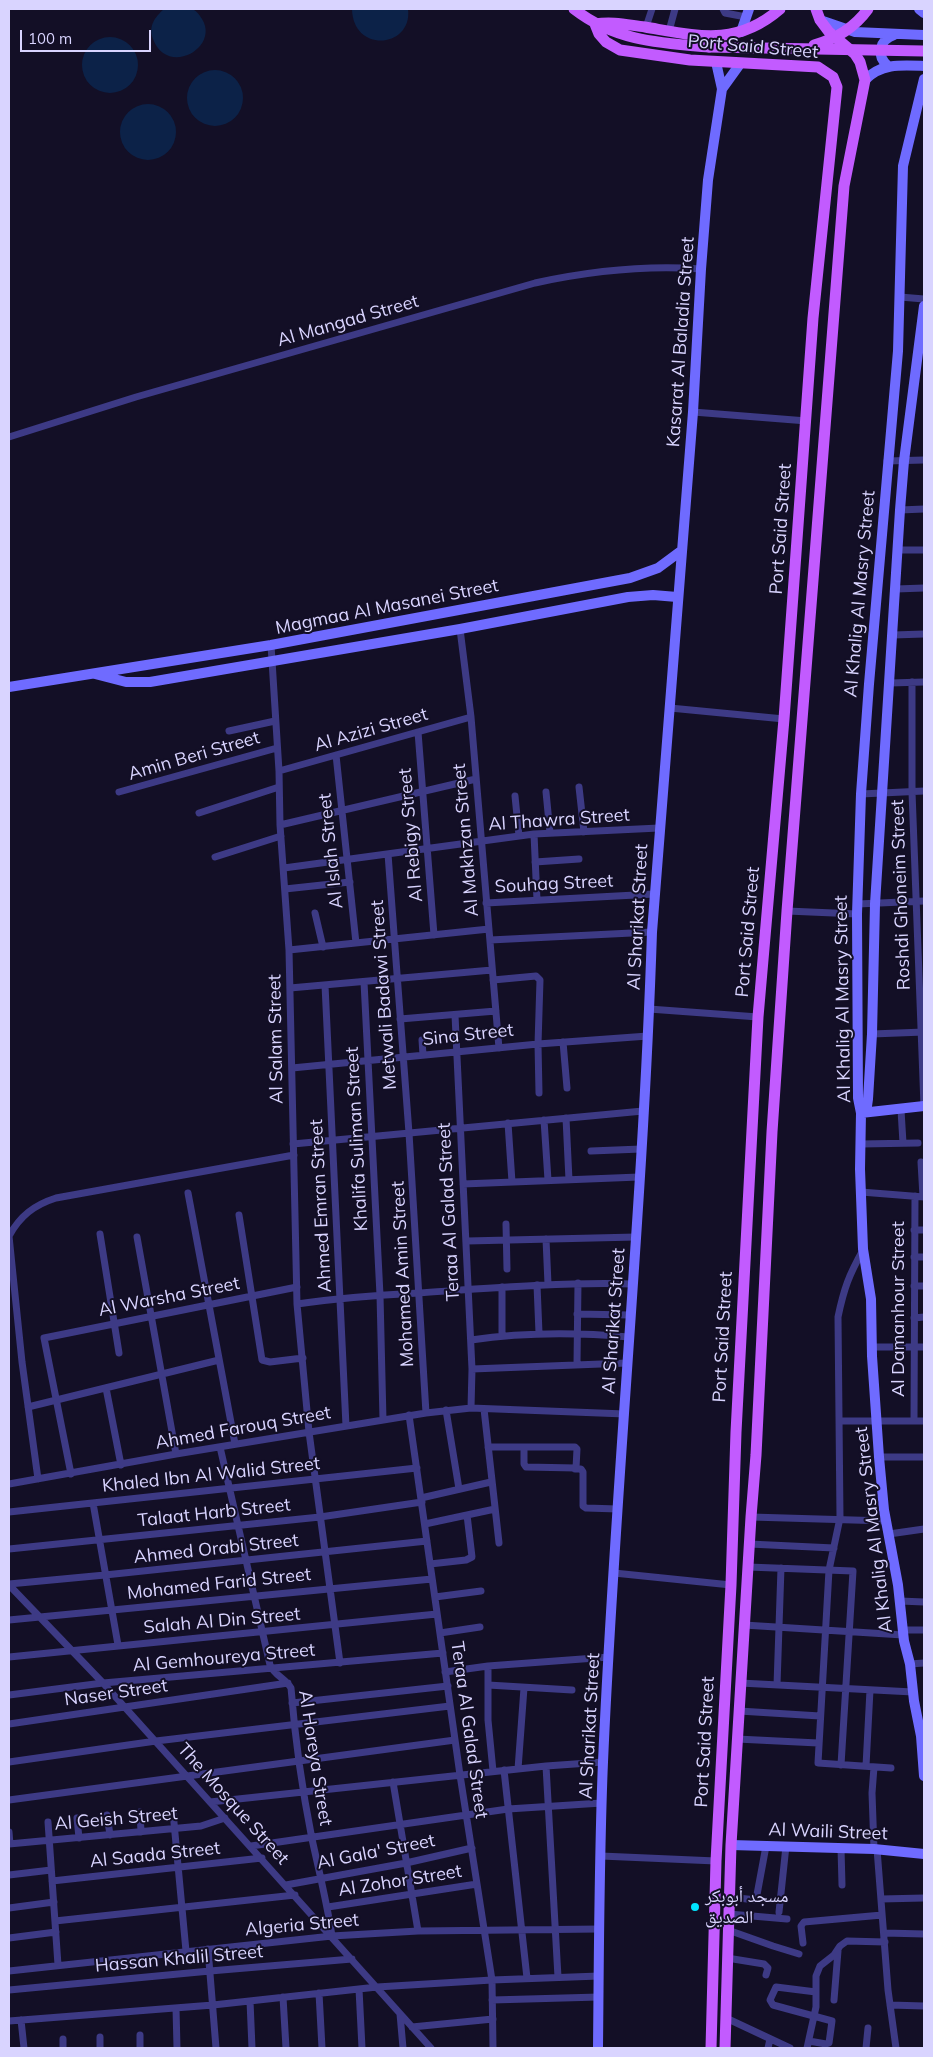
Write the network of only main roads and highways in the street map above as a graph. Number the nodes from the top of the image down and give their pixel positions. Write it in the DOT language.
graph roads {
  1 [pos="575,9"];
  2 [pos="780,9"];
  3 [pos="816,9"];
  4 [pos="868,9"];
  5 [pos="595,24"];
  6 [pos="800,47"];
  7 [pos="924,51"];
  8 [pos="837,288"];
  9 [pos="816,290"];
  10 [pos="835,316"];
  11 [pos="813,318"];
  12 [pos="757,1428"];
  13 [pos="736,1432"];
  14 [pos="756,1455"];
  15 [pos="735,1460"];
  16 [pos="711,2048"];
  17 [pos="726,2048"];
  1 -- 5 [label="main road"];
  2 -- 5 [label="main road"];
  3 -- 8 [label="main road, Port Said Street"];
  4 -- 6 [label="main road, bridge"];
  5 -- 6 [label="main road, bridge"];
  5 -- 9 [label="main road, Port Said Street"];
  6 -- 7 [label="main road, bridge"];
  8 -- 9 [label="main road"];
  8 -- 10 [label="main road, Port Said Street"];
  9 -- 11 [label="main road, Port Said Street"];
  10 -- 11 [label="main road"];
  10 -- 12 [label="main road, Port Said Street"];
  11 -- 13 [label="main road, Port Said Street"];
  12 -- 13 [label="main road"];
  12 -- 14 [label="main road, Port Said Street"];
  13 -- 15 [label="main road, Port Said Street"];
  14 -- 15 [label="main road"];
  14 -- 17 [label="main road, Port Said Street"];
  15 -- 16 [label="main road, Port Said Street"];
}
